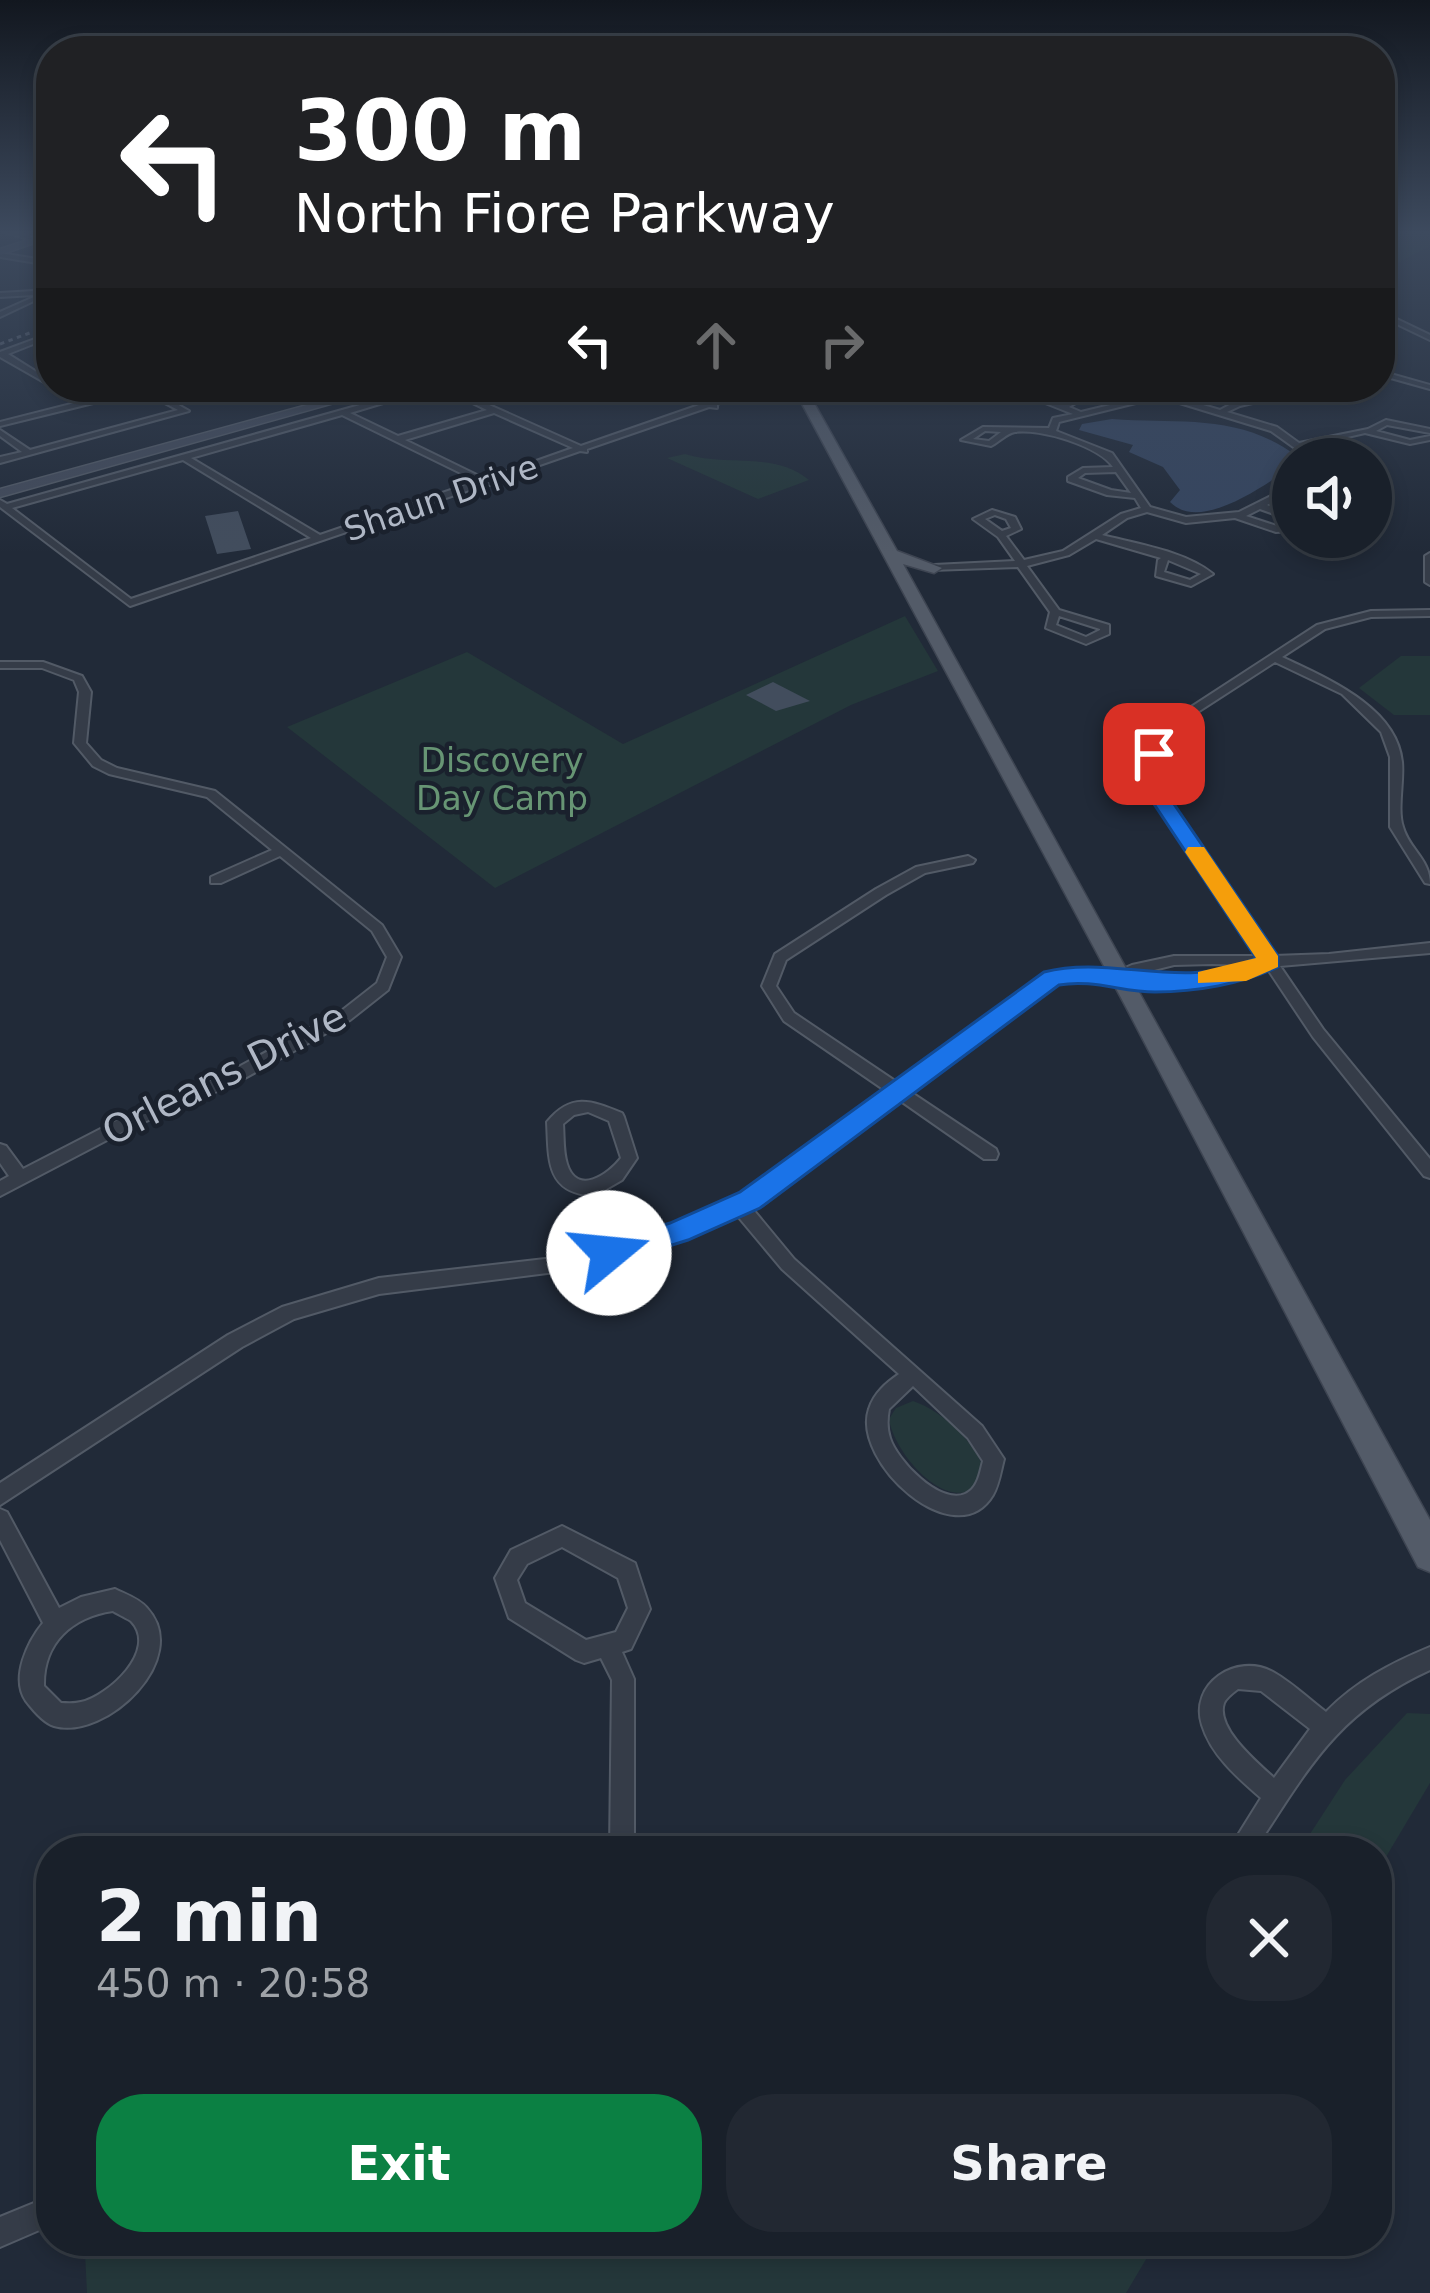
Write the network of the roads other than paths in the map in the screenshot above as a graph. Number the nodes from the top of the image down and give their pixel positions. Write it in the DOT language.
graph roads {
  1 [pos="36,341"];
  2 [pos="1,354"];
  3 [pos="36,375"];
  4 [pos="1395,377"];
  5 [pos="1430,386"];
  6 [pos="77,402"];
  7 [pos="88,402"];
  8 [pos="168,402"];
  9 [pos="332,402"];
  10 [pos="379,402"];
  11 [pos="476,402"];
  12 [pos="703,402"];
  13 [pos="724,402"];
  14 [pos="807,402"];
  15 [pos="1125,402"];
  16 [pos="1185,402"];
  17 [pos="1243,402"];
  18 [pos="80,404"];
  19 [pos="325,404"];
  20 [pos="1067,405"];
  21 [pos="714,406"];
  22 [pos="494,410"];
  23 [pos="343,412"];
  24 [pos="1078,413"];
  25 [pos="1220,413"];
  26 [pos="0,428"];
  27 [pos="1052,430"];
  28 [pos="1007,431"];
  29 [pos="1371,431"];
  30 [pos="1430,435"];
  31 [pos="1284,438"];
  32 [pos="1336,438"];
  33 [pos="398,440"];
  34 [pos="165,447"];
  35 [pos="584,450"];
  36 [pos="28,452"];
  37 [pos="183,457"];
  38 [pos="0,460"];
  39 [pos="1118,469"];
  40 [pos="487,483"];
  41 [pos="0,493"];
  42 [pos="1138,496"];
  43 [pos="1272,500"];
  44 [pos="3,505"];
  45 [pos="1261,506"];
  46 [pos="1148,509"];
  47 [pos="1272,512"];
  48 [pos="1237,515"];
  49 [pos="1272,528"];
  50 [pos="1001,535"];
  51 [pos="1093,536"];
  52 [pos="320,539"];
  53 [pos="889,554"];
  54 [pos="1430,556"];
  55 [pos="1163,560"];
  56 [pos="1018,562"];
  57 [pos="934,568"];
  58 [pos="905,580"];
  59 [pos="1430,582"];
  60 [pos="1055,613"];
  61 [pos="1430,613"];
  62 [pos="1274,657"];
  63 [pos="0,665"];
  64 [pos="280,851"];
  65 [pos="968,860"];
  66 [pos="216,880"];
  67 [pos="1430,880"];
  68 [pos="1430,948"];
  69 [pos="1270,961"];
  70 [pos="1120,976"];
  71 [pos="897,1094"];
  72 [pos="0,1150"];
  73 [pos="990,1154"];
  74 [pos="1430,1171"];
  75 [pos="20,1178"];
  76 [pos="594,1187"];
  77 [pos="0,1190"];
  78 [pos="739,1205"];
  79 [pos="609,1253"];
  80 [pos="914,1375"];
  81 [pos="0,1496"];
  82 [pos="0,1519"];
  83 [pos="1430,1555"];
  84 [pos="56,1625"];
  85 [pos="607,1646"];
  86 [pos="1430,1658"];
  87 [pos="1325,1726"];
  88 [pos="1277,1796"];
  89 [pos="622,1836"];
  90 [pos="1250,1836"];
  91 [pos="36,2216"];
  92 [pos="0,2232"];
  1 -- 2 [label="street"];
  2 -- 3 [label="street"];
  4 -- 5 [label="street"];
  6 -- 18 [label="street"];
  7 -- 18 [label="street"];
  8 -- 36 [label="street"];
  9 -- 19 [label="main road"];
  10 -- 23 [label="street"];
  11 -- 22 [label="street"];
  12 -- 21 [label="street"];
  13 -- 21 [label="street, Shaun Drive"];
  14 -- 53 [label="main road"];
  15 -- 24 [label="street"];
  16 -- 25 [label="street"];
  17 -- 25 [label="street"];
  18 -- 26 [label="street"];
  19 -- 23 [label="street"];
  19 -- 34 [label="main road"];
  20 -- 24 [label="street"];
  21 -- 35 [label="street, Shaun Drive"];
  22 -- 33 [label="street"];
  22 -- 35 [label="street"];
  23 -- 33 [label="street"];
  23 -- 37 [label="street"];
  24 -- 27 [label="street"];
  25 -- 31 [label="street"];
  26 -- 36 [label="street"];
  27 -- 28 [label="street"];
  27 -- 39 [label="street"];
  29 -- 30 [label="street"];
  29 -- 30 [label="street"];
  29 -- 32 [label="street"];
  33 -- 40 [label="street"];
  34 -- 37 [label="street"];
  34 -- 41 [label="main road"];
  35 -- 40 [label="street, Shaun Drive"];
  36 -- 38 [label="street"];
  37 -- 44 [label="street"];
  37 -- 52 [label="street"];
  39 -- 42 [label="street"];
  39 -- 42 [label="street"];
  40 -- 52 [label="street, Shaun Drive"];
  42 -- 46 [label="street"];
  43 -- 45 [label="street"];
  44 -- 52 [label="street, Shaun Drive"];
  45 -- 47 [label="street"];
  45 -- 48 [label="street"];
  46 -- 48 [label="street"];
  46 -- 51 [label="street"];
  48 -- 49 [label="street"];
  50 -- 56 [label="street"];
  51 -- 55 [label="street"];
  51 -- 56 [label="street"];
  53 -- 57 [label="main road"];
  53 -- 58 [label="main road"];
  54 -- 59 [label="street"];
  56 -- 57 [label="street"];
  56 -- 60 [label="street"];
  57 -- 58 [label="main road"];
  58 -- 70 [label="main road"];
  60 -- 60 [label="street"];
  61 -- 62 [label="street"];
  62 -- 67 [label="street"];
  62 -- 69 [label="street"];
  63 -- 64 [label="street, Orleans Drive"];
  64 -- 66 [label="street"];
  64 -- 75 [label="street, Orleans Drive"];
  65 -- 71 [label="street"];
  68 -- 69 [label="street"];
  69 -- 70 [label="street"];
  69 -- 74 [label="street"];
  70 -- 71 [label="street"];
  70 -- 83 [label="main road"];
  71 -- 73 [label="street"];
  71 -- 78 [label="street"];
  72 -- 75 [label="street"];
  75 -- 77 [label="street, Orleans Drive"];
  76 -- 76 [label="street"];
  76 -- 79 [label="street"];
  78 -- 79 [label="street"];
  78 -- 80 [label="street"];
  79 -- 81 [label="street"];
  80 -- 80 [label="street"];
  82 -- 84 [label="street"];
  84 -- 84 [label="street"];
  85 -- 85 [label="street"];
  85 -- 89 [label="street"];
  86 -- 87 [label="street"];
  87 -- 88 [label="street"];
  87 -- 88 [label="street"];
  88 -- 90 [label="street"];
  91 -- 92 [label="street"];
}
